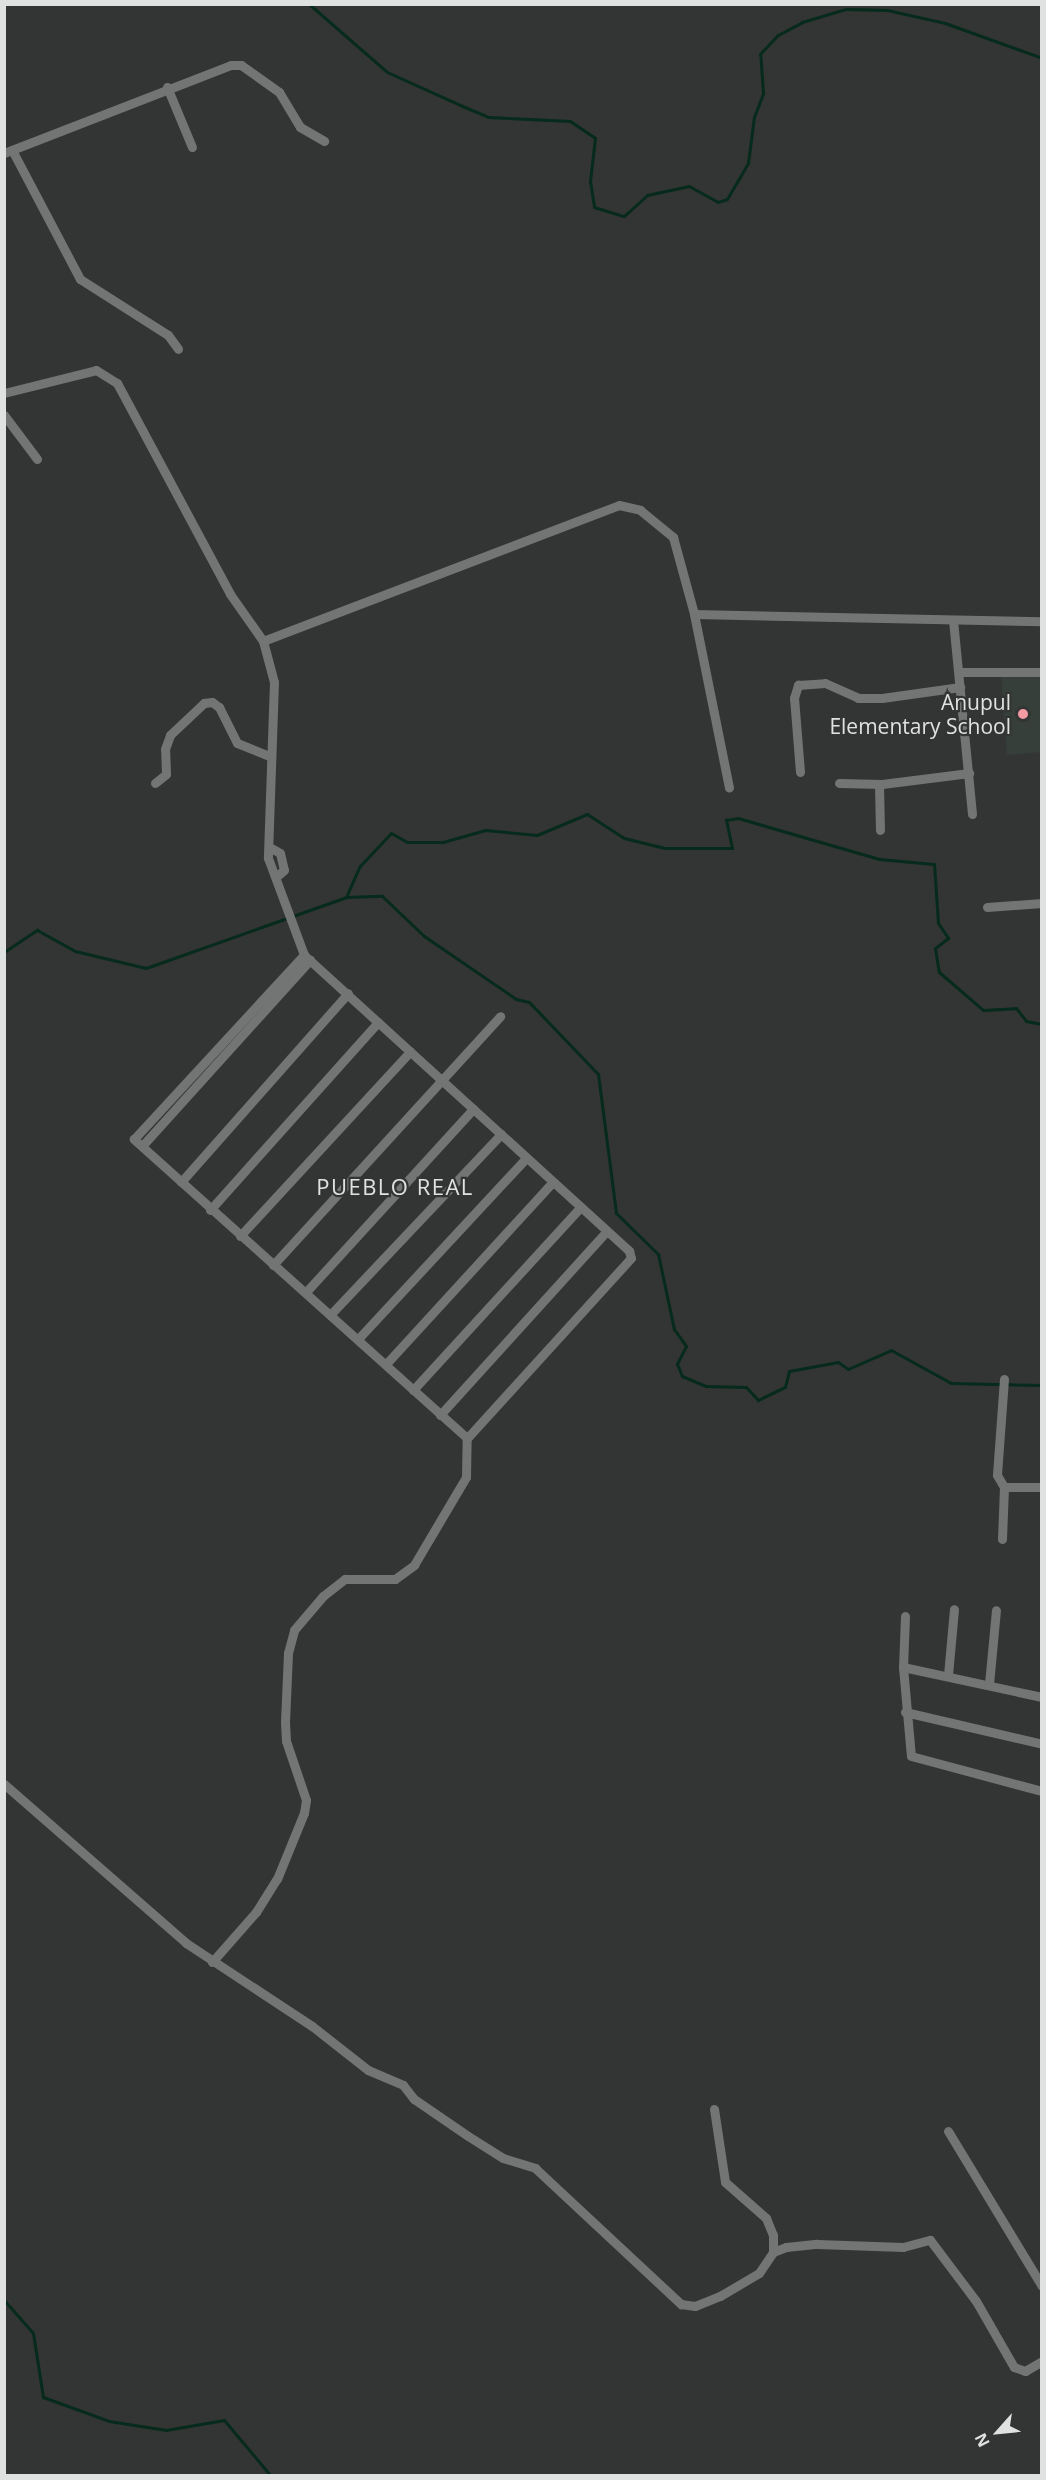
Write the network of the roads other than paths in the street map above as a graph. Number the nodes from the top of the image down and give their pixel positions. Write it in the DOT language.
graph roads {
  1 [pos="167,87"];
  2 [pos="324,141"];
  3 [pos="192,147"];
  4 [pos="8,152"];
  5 [pos="178,350"];
  6 [pos="4,393"];
  7 [pos="4,415"];
  8 [pos="37,459"];
  9 [pos="694,614"];
  10 [pos="953,620"];
  11 [pos="1041,621"];
  12 [pos="263,641"];
  13 [pos="959,672"];
  14 [pos="1041,672"];
  15 [pos="960,687"];
  16 [pos="270,756"];
  17 [pos="800,772"];
  18 [pos="969,773"];
  19 [pos="155,783"];
  20 [pos="839,783"];
  21 [pos="879,784"];
  22 [pos="729,787"];
  23 [pos="972,814"];
  24 [pos="880,830"];
  25 [pos="1041,903"];
  26 [pos="987,908"];
  27 [pos="307,957"];
  28 [pos="348,993"];
  29 [pos="500,1016"];
  30 [pos="378,1022"];
  31 [pos="410,1053"];
  32 [pos="440,1081"];
  33 [pos="473,1109"];
  34 [pos="501,1134"];
  35 [pos="526,1158"];
  36 [pos="181,1182"];
  37 [pos="552,1183"];
  38 [pos="580,1208"];
  39 [pos="210,1210"];
  40 [pos="607,1232"];
  41 [pos="240,1236"];
  42 [pos="273,1265"];
  43 [pos="306,1292"];
  44 [pos="330,1315"];
  45 [pos="358,1340"];
  46 [pos="386,1364"];
  47 [pos="1004,1379"];
  48 [pos="413,1390"];
  49 [pos="440,1414"];
  50 [pos="467,1438"];
  51 [pos="1004,1487"];
  52 [pos="1041,1488"];
  53 [pos="1002,1539"];
  54 [pos="954,1609"];
  55 [pos="996,1610"];
  56 [pos="905,1616"];
  57 [pos="903,1667"];
  58 [pos="948,1675"];
  59 [pos="989,1684"];
  60 [pos="1041,1697"];
  61 [pos="905,1712"];
  62 [pos="1041,1744"];
  63 [pos="4,1784"];
  64 [pos="1041,1791"];
  65 [pos="212,1962"];
  66 [pos="714,2109"];
  67 [pos="948,2131"];
  68 [pos="773,2252"];
  69 [pos="1041,2286"];
  70 [pos="1041,2361"];
  1 -- 2 [label="street"];
  1 -- 3 [label="street"];
  1 -- 4 [label="street"];
  4 -- 5 [label="street"];
  6 -- 12 [label="street"];
  7 -- 8 [label="street"];
  9 -- 10 [label="street"];
  9 -- 12 [label="street"];
  9 -- 22 [label="street"];
  10 -- 11 [label="street"];
  10 -- 13 [label="street"];
  12 -- 16 [label="street"];
  13 -- 14 [label="street"];
  13 -- 15 [label="street"];
  15 -- 17 [label="street"];
  15 -- 18 [label="street"];
  16 -- 19 [label="street"];
  16 -- 27 [label="street"];
  18 -- 21 [label="street"];
  18 -- 23 [label="street"];
  20 -- 21 [label="street"];
  21 -- 24 [label="street"];
  25 -- 26 [label="street"];
  27 -- 28 [label="street"];
  27 -- 36 [label="street"];
  28 -- 30 [label="street"];
  28 -- 36 [label="street"];
  29 -- 32 [label="street"];
  30 -- 31 [label="street"];
  30 -- 39 [label="street"];
  31 -- 32 [label="street"];
  31 -- 41 [label="street"];
  32 -- 33 [label="street"];
  32 -- 42 [label="street"];
  33 -- 34 [label="street"];
  33 -- 43 [label="street"];
  34 -- 35 [label="street"];
  34 -- 44 [label="street"];
  35 -- 37 [label="street"];
  35 -- 45 [label="street"];
  36 -- 39 [label="street"];
  37 -- 38 [label="street"];
  37 -- 46 [label="street"];
  38 -- 40 [label="street"];
  38 -- 48 [label="street"];
  39 -- 41 [label="street"];
  40 -- 49 [label="street"];
  40 -- 50 [label="street"];
  41 -- 42 [label="street"];
  42 -- 43 [label="street"];
  43 -- 44 [label="street"];
  44 -- 45 [label="street"];
  45 -- 46 [label="street"];
  46 -- 48 [label="street"];
  47 -- 51 [label="street"];
  48 -- 49 [label="street"];
  49 -- 50 [label="street"];
  50 -- 65 [label="street"];
  51 -- 52 [label="street"];
  51 -- 53 [label="street"];
  54 -- 58 [label="street"];
  55 -- 59 [label="street"];
  56 -- 57 [label="street"];
  57 -- 58 [label="street"];
  57 -- 61 [label="street"];
  58 -- 59 [label="street"];
  59 -- 60 [label="street"];
  61 -- 62 [label="street"];
  61 -- 64 [label="street"];
  63 -- 65 [label="street"];
  65 -- 68 [label="street"];
  66 -- 68 [label="street"];
  67 -- 69 [label="street"];
  68 -- 70 [label="street"];
}
